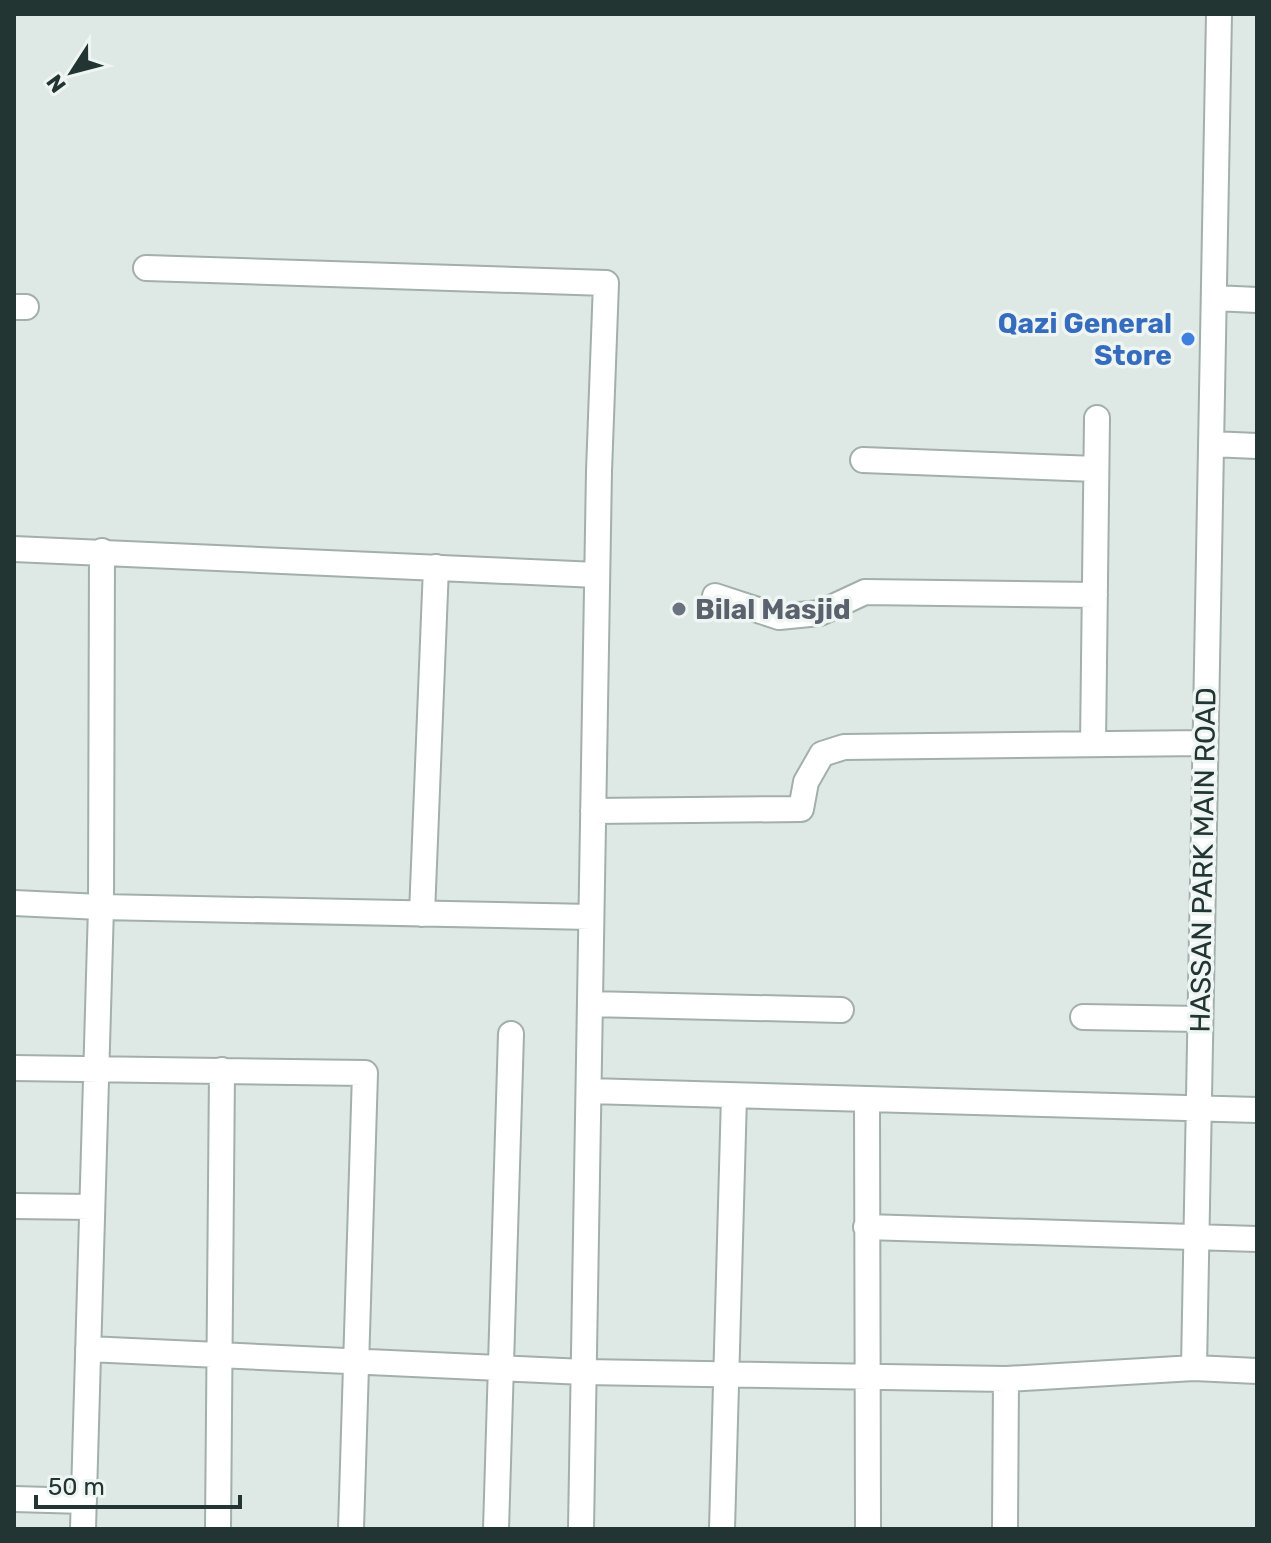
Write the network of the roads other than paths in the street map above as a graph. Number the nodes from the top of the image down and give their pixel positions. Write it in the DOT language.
graph roads {
  1 [pos="1219,14"];
  2 [pos="146,268"];
  3 [pos="1214,298"];
  4 [pos="1257,300"];
  5 [pos="1097,418"];
  6 [pos="1211,444"];
  7 [pos="1257,446"];
  8 [pos="863,460"];
  9 [pos="1096,469"];
  10 [pos="14,549"];
  11 [pos="102,551"];
  12 [pos="436,567"];
  13 [pos="597,575"];
  14 [pos="1095,595"];
  15 [pos="715,596"];
  16 [pos="1205,743"];
  17 [pos="1093,744"];
  18 [pos="593,811"];
  19 [pos="14,903"];
  20 [pos="101,907"];
  21 [pos="422,914"];
  22 [pos="591,917"];
  23 [pos="590,1004"];
  24 [pos="841,1010"];
  25 [pos="1083,1017"];
  26 [pos="1200,1019"];
  27 [pos="511,1034"];
  28 [pos="14,1068"];
  29 [pos="222,1070"];
  30 [pos="96,1071"];
  31 [pos="589,1091"];
  32 [pos="734,1096"];
  33 [pos="867,1100"];
  34 [pos="1199,1109"];
  35 [pos="1257,1110"];
  36 [pos="14,1206"];
  37 [pos="92,1207"];
  38 [pos="866,1227"];
  39 [pos="1196,1238"];
  40 [pos="1257,1239"];
  41 [pos="88,1349"];
  42 [pos="222,1356"];
  43 [pos="357,1362"];
  44 [pos="1194,1368"];
  45 [pos="501,1369"];
  46 [pos="1257,1371"];
  47 [pos="584,1372"];
  48 [pos="726,1374"];
  49 [pos="867,1377"];
  50 [pos="1006,1379"];
  51 [pos="14,1499"];
  52 [pos="84,1501"];
  53 [pos="83,1529"];
  54 [pos="218,1529"];
  55 [pos="351,1529"];
  56 [pos="496,1529"];
  57 [pos="581,1529"];
  58 [pos="722,1529"];
  59 [pos="868,1529"];
  60 [pos="1005,1529"];
  1 -- 3 [label="street, HASSAN PARK MAIN ROAD"];
  2 -- 13 [label="street"];
  3 -- 4 [label="street"];
  3 -- 6 [label="street, HASSAN PARK MAIN ROAD"];
  5 -- 9 [label="street"];
  6 -- 7 [label="street"];
  6 -- 16 [label="street, HASSAN PARK MAIN ROAD"];
  8 -- 9 [label="street"];
  9 -- 14 [label="street"];
  10 -- 11 [label="street"];
  11 -- 12 [label="street"];
  11 -- 20 [label="street"];
  12 -- 13 [label="street"];
  12 -- 21 [label="street"];
  13 -- 18 [label="street"];
  14 -- 15 [label="street"];
  14 -- 17 [label="street"];
  16 -- 17 [label="street"];
  16 -- 26 [label="street, HASSAN PARK MAIN ROAD"];
  17 -- 18 [label="street"];
  18 -- 22 [label="street"];
  19 -- 20 [label="street"];
  20 -- 21 [label="street"];
  20 -- 30 [label="street"];
  21 -- 22 [label="street"];
  22 -- 23 [label="street"];
  23 -- 24 [label="street"];
  23 -- 31 [label="street"];
  25 -- 26 [label="street"];
  26 -- 34 [label="street, HASSAN PARK MAIN ROAD"];
  27 -- 45 [label="street"];
  28 -- 30 [label="street"];
  29 -- 30 [label="street"];
  29 -- 42 [label="street"];
  29 -- 43 [label="street"];
  30 -- 37 [label="street"];
  31 -- 32 [label="street"];
  31 -- 47 [label="street"];
  32 -- 33 [label="street"];
  32 -- 48 [label="street"];
  33 -- 34 [label="street"];
  33 -- 38 [label="street"];
  34 -- 35 [label="street"];
  34 -- 39 [label="street, HASSAN PARK MAIN ROAD"];
  36 -- 37 [label="street"];
  37 -- 41 [label="street"];
  38 -- 39 [label="street"];
  38 -- 49 [label="street"];
  39 -- 40 [label="street"];
  39 -- 44 [label="street, HASSAN PARK MAIN ROAD"];
  41 -- 42 [label="street"];
  41 -- 52 [label="street"];
  42 -- 43 [label="street"];
  42 -- 54 [label="street"];
  43 -- 45 [label="street"];
  43 -- 55 [label="street"];
  44 -- 46 [label="street"];
  44 -- 50 [label="street"];
  45 -- 47 [label="street"];
  45 -- 56 [label="street"];
  47 -- 48 [label="street"];
  47 -- 57 [label="street"];
  48 -- 49 [label="street"];
  48 -- 58 [label="street"];
  49 -- 50 [label="street"];
  49 -- 59 [label="street"];
  50 -- 60 [label="street"];
  51 -- 52 [label="street"];
  52 -- 53 [label="street"];
}
